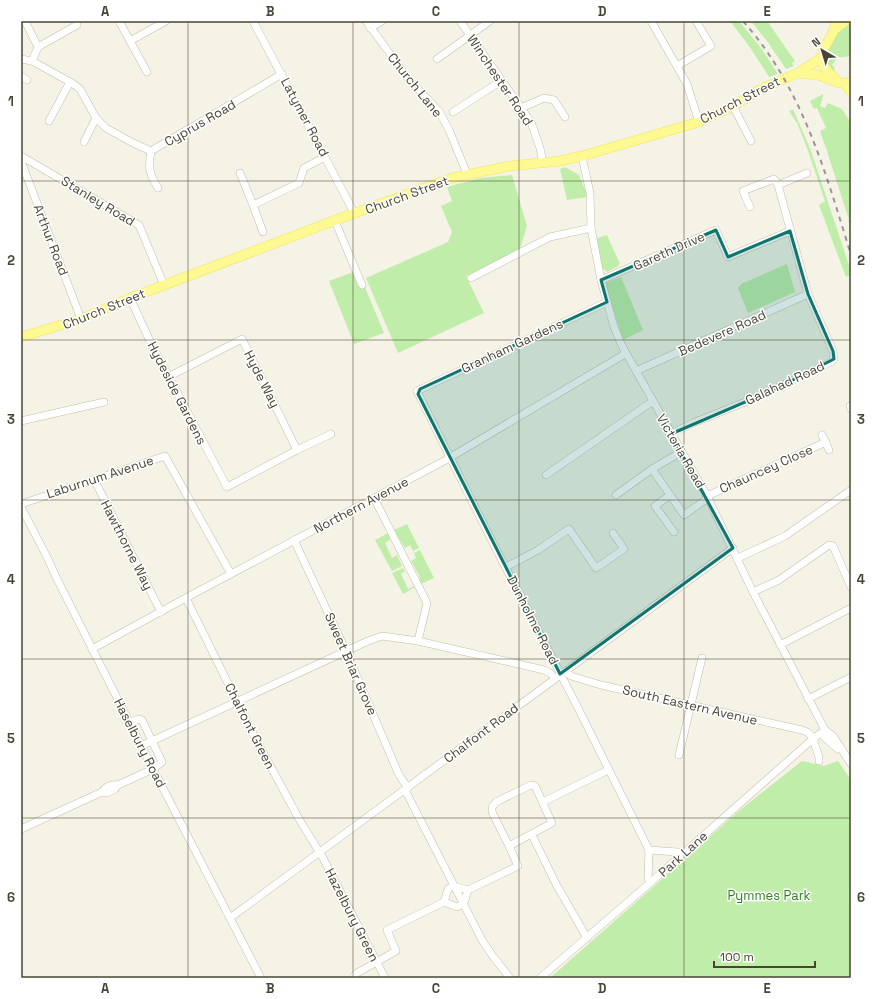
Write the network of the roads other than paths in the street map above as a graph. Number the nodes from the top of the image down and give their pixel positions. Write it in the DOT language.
graph roads {
  1 [pos="25,21"];
  2 [pos="119,21"];
  3 [pos="166,21"];
  4 [pos="253,21"];
  5 [pos="366,21"];
  6 [pos="382,21"];
  7 [pos="460,21"];
  8 [pos="490,21"];
  9 [pos="651,21"];
  10 [pos="696,21"];
  11 [pos="846,21"];
  12 [pos="77,25"];
  13 [pos="835,26"];
  14 [pos="370,28"];
  15 [pos="470,35"];
  16 [pos="130,41"];
  17 [pos="38,47"];
  18 [pos="821,58"];
  19 [pos="21,59"];
  20 [pos="437,59"];
  21 [pos="32,61"];
  22 [pos="677,66"];
  23 [pos="147,72"];
  24 [pos="798,73"];
  25 [pos="282,74"];
  26 [pos="502,81"];
  27 [pos="70,82"];
  28 [pos="844,82"];
  29 [pos="851,92"];
  30 [pos="733,106"];
  31 [pos="521,108"];
  32 [pos="453,112"];
  33 [pos="565,117"];
  34 [pos="96,118"];
  35 [pos="49,121"];
  36 [pos="699,122"];
  37 [pos="751,141"];
  38 [pos="84,142"];
  39 [pos="151,151"];
  40 [pos="21,156"];
  41 [pos="582,156"];
  42 [pos="325,157"];
  43 [pos="21,161"];
  44 [pos="543,163"];
  45 [pos="240,173"];
  46 [pos="807,173"];
  47 [pos="468,174"];
  48 [pos="778,185"];
  49 [pos="158,188"];
  50 [pos="253,205"];
  51 [pos="750,207"];
  52 [pos="354,214"];
  53 [pos="335,221"];
  54 [pos="591,228"];
  55 [pos="790,230"];
  56 [pos="263,232"];
  57 [pos="471,278"];
  58 [pos="601,280"];
  59 [pos="164,285"];
  60 [pos="362,285"];
  61 [pos="808,294"];
  62 [pos="130,298"];
  63 [pos="607,302"];
  64 [pos="81,319"];
  65 [pos="21,338"];
  66 [pos="625,354"];
  67 [pos="636,371"];
  68 [pos="168,377"];
  69 [pos="417,391"];
  70 [pos="104,402"];
  71 [pos="653,402"];
  72 [pos="21,421"];
  73 [pos="331,434"];
  74 [pos="671,434"];
  75 [pos="822,435"];
  76 [pos="826,442"];
  77 [pos="297,450"];
  78 [pos="829,450"];
  79 [pos="682,452"];
  80 [pos="450,457"];
  81 [pos="652,469"];
  82 [pos="546,475"];
  83 [pos="94,479"];
  84 [pos="851,490"];
  85 [pos="616,495"];
  86 [pos="670,495"];
  87 [pos="707,497"];
  88 [pos="374,498"];
  89 [pos="21,504"];
  90 [pos="21,508"];
  91 [pos="674,532"];
  92 [pos="613,533"];
  93 [pos="294,540"];
  94 [pos="733,548"];
  95 [pos="738,558"];
  96 [pos="506,567"];
  97 [pos="231,574"];
  98 [pos="851,587"];
  99 [pos="753,592"];
  100 [pos="186,598"];
  101 [pos="851,608"];
  102 [pos="161,612"];
  103 [pos="418,641"];
  104 [pos="780,644"];
  105 [pos="92,649"];
  106 [pos="346,651"];
  107 [pos="702,658"];
  108 [pos="560,675"];
  109 [pos="851,677"];
  110 [pos="808,699"];
  111 [pos="236,701"];
  112 [pos="691,705"];
  113 [pos="130,723"];
  114 [pos="825,730"];
  115 [pos="814,738"];
  116 [pos="152,740"];
  117 [pos="141,746"];
  118 [pos="679,755"];
  119 [pos="819,761"];
  120 [pos="851,764"];
  121 [pos="153,769"];
  122 [pos="608,770"];
  123 [pos="406,789"];
  124 [pos="543,802"];
  125 [pos="21,828"];
  126 [pos="532,835"];
  127 [pos="509,846"];
  128 [pos="649,850"];
  129 [pos="319,852"];
  130 [pos="681,855"];
  131 [pos="651,882"];
  132 [pos="453,886"];
  133 [pos="468,890"];
  134 [pos="444,902"];
  135 [pos="462,903"];
  136 [pos="230,918"];
  137 [pos="587,938"];
  138 [pos="376,962"];
  139 [pos="261,978"];
  140 [pos="355,978"];
  141 [pos="385,978"];
  142 [pos="510,978"];
  143 [pos="540,978"];
  1 -- 17 [label="street"];
  2 -- 16 [label="street"];
  3 -- 16 [label="street"];
  4 -- 25 [label="street, Latymer Road"];
  5 -- 14 [label="street, Church Lane"];
  6 -- 14 [label="street"];
  7 -- 15 [label="street, Winchester Road"];
  8 -- 15 [label="street"];
  9 -- 22 [label="street"];
  10 -- 22 [label="street"];
  11 -- 13 [label="main road"];
  12 -- 17 [label="street"];
  13 -- 18 [label="main road"];
  14 -- 47 [label="street, Church Lane"];
  15 -- 20 [label="street"];
  15 -- 26 [label="street, Winchester Road"];
  16 -- 23 [label="street"];
  17 -- 21 [label="street"];
  18 -- 24 [label="main road, Church Street"];
  18 -- 28 [label="main road"];
  19 -- 21 [label="street"];
  21 -- 27 [label="street"];
  22 -- 36 [label="street"];
  24 -- 28 [label="main road"];
  24 -- 30 [label="main road, Church Street"];
  25 -- 39 [label="street, Cyprus Road"];
  25 -- 42 [label="street, Latymer Road"];
  26 -- 31 [label="street, Winchester Road"];
  26 -- 32 [label="street"];
  27 -- 34 [label="street"];
  27 -- 35 [label="street"];
  28 -- 29 [label="main road"];
  30 -- 36 [label="main road, Church Street"];
  30 -- 37 [label="street"];
  31 -- 33 [label="street"];
  31 -- 44 [label="street, Winchester Road"];
  34 -- 38 [label="street"];
  34 -- 39 [label="street"];
  36 -- 41 [label="main road, Church Street"];
  39 -- 49 [label="street, Cyprus Road"];
  40 -- 59 [label="street, Stanley Road"];
  41 -- 44 [label="main road, Church Street"];
  41 -- 54 [label="street, Victoria Road"];
  42 -- 50 [label="street"];
  42 -- 52 [label="street, Latymer Road"];
  43 -- 64 [label="street, Arthur Road"];
  44 -- 47 [label="main road, Church Street"];
  45 -- 50 [label="street"];
  46 -- 48 [label="street"];
  47 -- 52 [label="main road, Church Street"];
  48 -- 51 [label="street, Galahad Road"];
  48 -- 55 [label="street, Galahad Road"];
  50 -- 56 [label="street"];
  52 -- 53 [label="main road, Church Street"];
  53 -- 59 [label="main road, Church Street"];
  53 -- 60 [label="street"];
  54 -- 57 [label="street"];
  54 -- 58 [label="street, Victoria Road"];
  55 -- 58 [label="street, Gareth Drive"];
  55 -- 61 [label="street, Galahad Road"];
  58 -- 63 [label="street, Victoria Road"];
  59 -- 62 [label="main road, Church Street"];
  61 -- 67 [label="street, Bedevere Road"];
  61 -- 74 [label="street, Galahad Road"];
  62 -- 64 [label="main road, Church Street"];
  62 -- 68 [label="street, Hydeside Gardens"];
  63 -- 66 [label="street, Victoria Road"];
  63 -- 69 [label="street, Granham Gardens"];
  64 -- 65 [label="main road, Church Street"];
  66 -- 67 [label="street, Victoria Road"];
  66 -- 80 [label="street, Northern Avenue"];
  67 -- 71 [label="street, Victoria Road"];
  68 -- 77 [label="street, Hydeside Gardens"];
  68 -- 77 [label="street, Hyde Way"];
  69 -- 80 [label="street, Dunholme Road"];
  70 -- 72 [label="street"];
  71 -- 74 [label="street, Victoria Road"];
  71 -- 82 [label="street"];
  73 -- 77 [label="street"];
  74 -- 79 [label="street, Victoria Road"];
  75 -- 76 [label="street, Chauncey Close"];
  76 -- 78 [label="street, Chauncey Close"];
  76 -- 87 [label="street, Chauncey Close"];
  79 -- 81 [label="street"];
  79 -- 87 [label="street, Victoria Road"];
  80 -- 88 [label="street, Northern Avenue"];
  80 -- 96 [label="street, Dunholme Road"];
  81 -- 85 [label="street"];
  81 -- 86 [label="street"];
  83 -- 89 [label="street, Laburnum Avenue"];
  83 -- 97 [label="street, Laburnum Avenue"];
  83 -- 102 [label="street, Hawthorne Way"];
  84 -- 95 [label="street"];
  86 -- 87 [label="street, Chauncey Close"];
  86 -- 91 [label="street"];
  87 -- 94 [label="street, Victoria Road"];
  88 -- 93 [label="street, Northern Avenue"];
  88 -- 103 [label="street"];
  90 -- 105 [label="street, Haselbury Road"];
  92 -- 96 [label="street"];
  93 -- 97 [label="street, Northern Avenue"];
  93 -- 106 [label="street, Sweet Briar Grove"];
  94 -- 95 [label="street, Victoria Road"];
  94 -- 108 [label="street, Chalfont Road"];
  95 -- 99 [label="street, Victoria Road"];
  96 -- 108 [label="street, Dunholme Road"];
  97 -- 100 [label="street, Northern Avenue"];
  98 -- 99 [label="street"];
  99 -- 104 [label="street, Victoria Road"];
  100 -- 102 [label="street, Northern Avenue"];
  100 -- 111 [label="street, Chalfont Green"];
  101 -- 104 [label="street"];
  102 -- 105 [label="street, Northern Avenue"];
  103 -- 106 [label="street, South Eastern Avenue"];
  103 -- 108 [label="street, South Eastern Avenue"];
  104 -- 110 [label="street, Victoria Road"];
  105 -- 113 [label="street, Haselbury Road"];
  106 -- 111 [label="street, South Eastern Avenue"];
  106 -- 123 [label="street, Sweet Briar Grove"];
  107 -- 112 [label="street"];
  108 -- 112 [label="street, South Eastern Avenue"];
  108 -- 122 [label="street, Dunholme Road"];
  108 -- 123 [label="street, Chalfont Road"];
  109 -- 110 [label="street"];
  110 -- 114 [label="street, Victoria Road"];
  111 -- 116 [label="street, South Eastern Avenue"];
  111 -- 129 [label="street, Chalfont Green"];
  112 -- 115 [label="street, South Eastern Avenue"];
  112 -- 118 [label="street"];
  113 -- 116 [label="street"];
  113 -- 117 [label="street, Haselbury Road"];
  114 -- 115 [label="street, Park Lane"];
  114 -- 120 [label="street, Victoria Road"];
  115 -- 119 [label="street"];
  115 -- 130 [label="street, Park Lane"];
  116 -- 117 [label="street, South Eastern Avenue"];
  116 -- 121 [label="street"];
  117 -- 121 [label="street, Haselbury Road"];
  121 -- 125 [label="street"];
  121 -- 136 [label="street, Haselbury Road"];
  122 -- 124 [label="street"];
  122 -- 128 [label="street, Dunholme Road"];
  123 -- 129 [label="street, Chalfont Road"];
  123 -- 132 [label="street, Sweet Briar Grove"];
  124 -- 126 [label="street"];
  124 -- 127 [label="street"];
  126 -- 127 [label="street"];
  126 -- 137 [label="street"];
  127 -- 133 [label="street"];
  128 -- 130 [label="street"];
  128 -- 131 [label="street, Dunholme Road"];
  129 -- 136 [label="street, Chalfont Road"];
  129 -- 138 [label="street, Hazelbury Green"];
  130 -- 131 [label="street, Park Lane"];
  131 -- 137 [label="street, Park Lane"];
  132 -- 133 [label="street"];
  132 -- 134 [label="street"];
  132 -- 135 [label="street, Sweet Briar Grove"];
  133 -- 135 [label="street"];
  134 -- 135 [label="street"];
  134 -- 138 [label="street"];
  135 -- 142 [label="street, Sweet Briar Grove"];
  136 -- 139 [label="street, Haselbury Road"];
  137 -- 143 [label="street, Park Lane"];
  138 -- 140 [label="street"];
  138 -- 141 [label="street, Hazelbury Green"];
}
